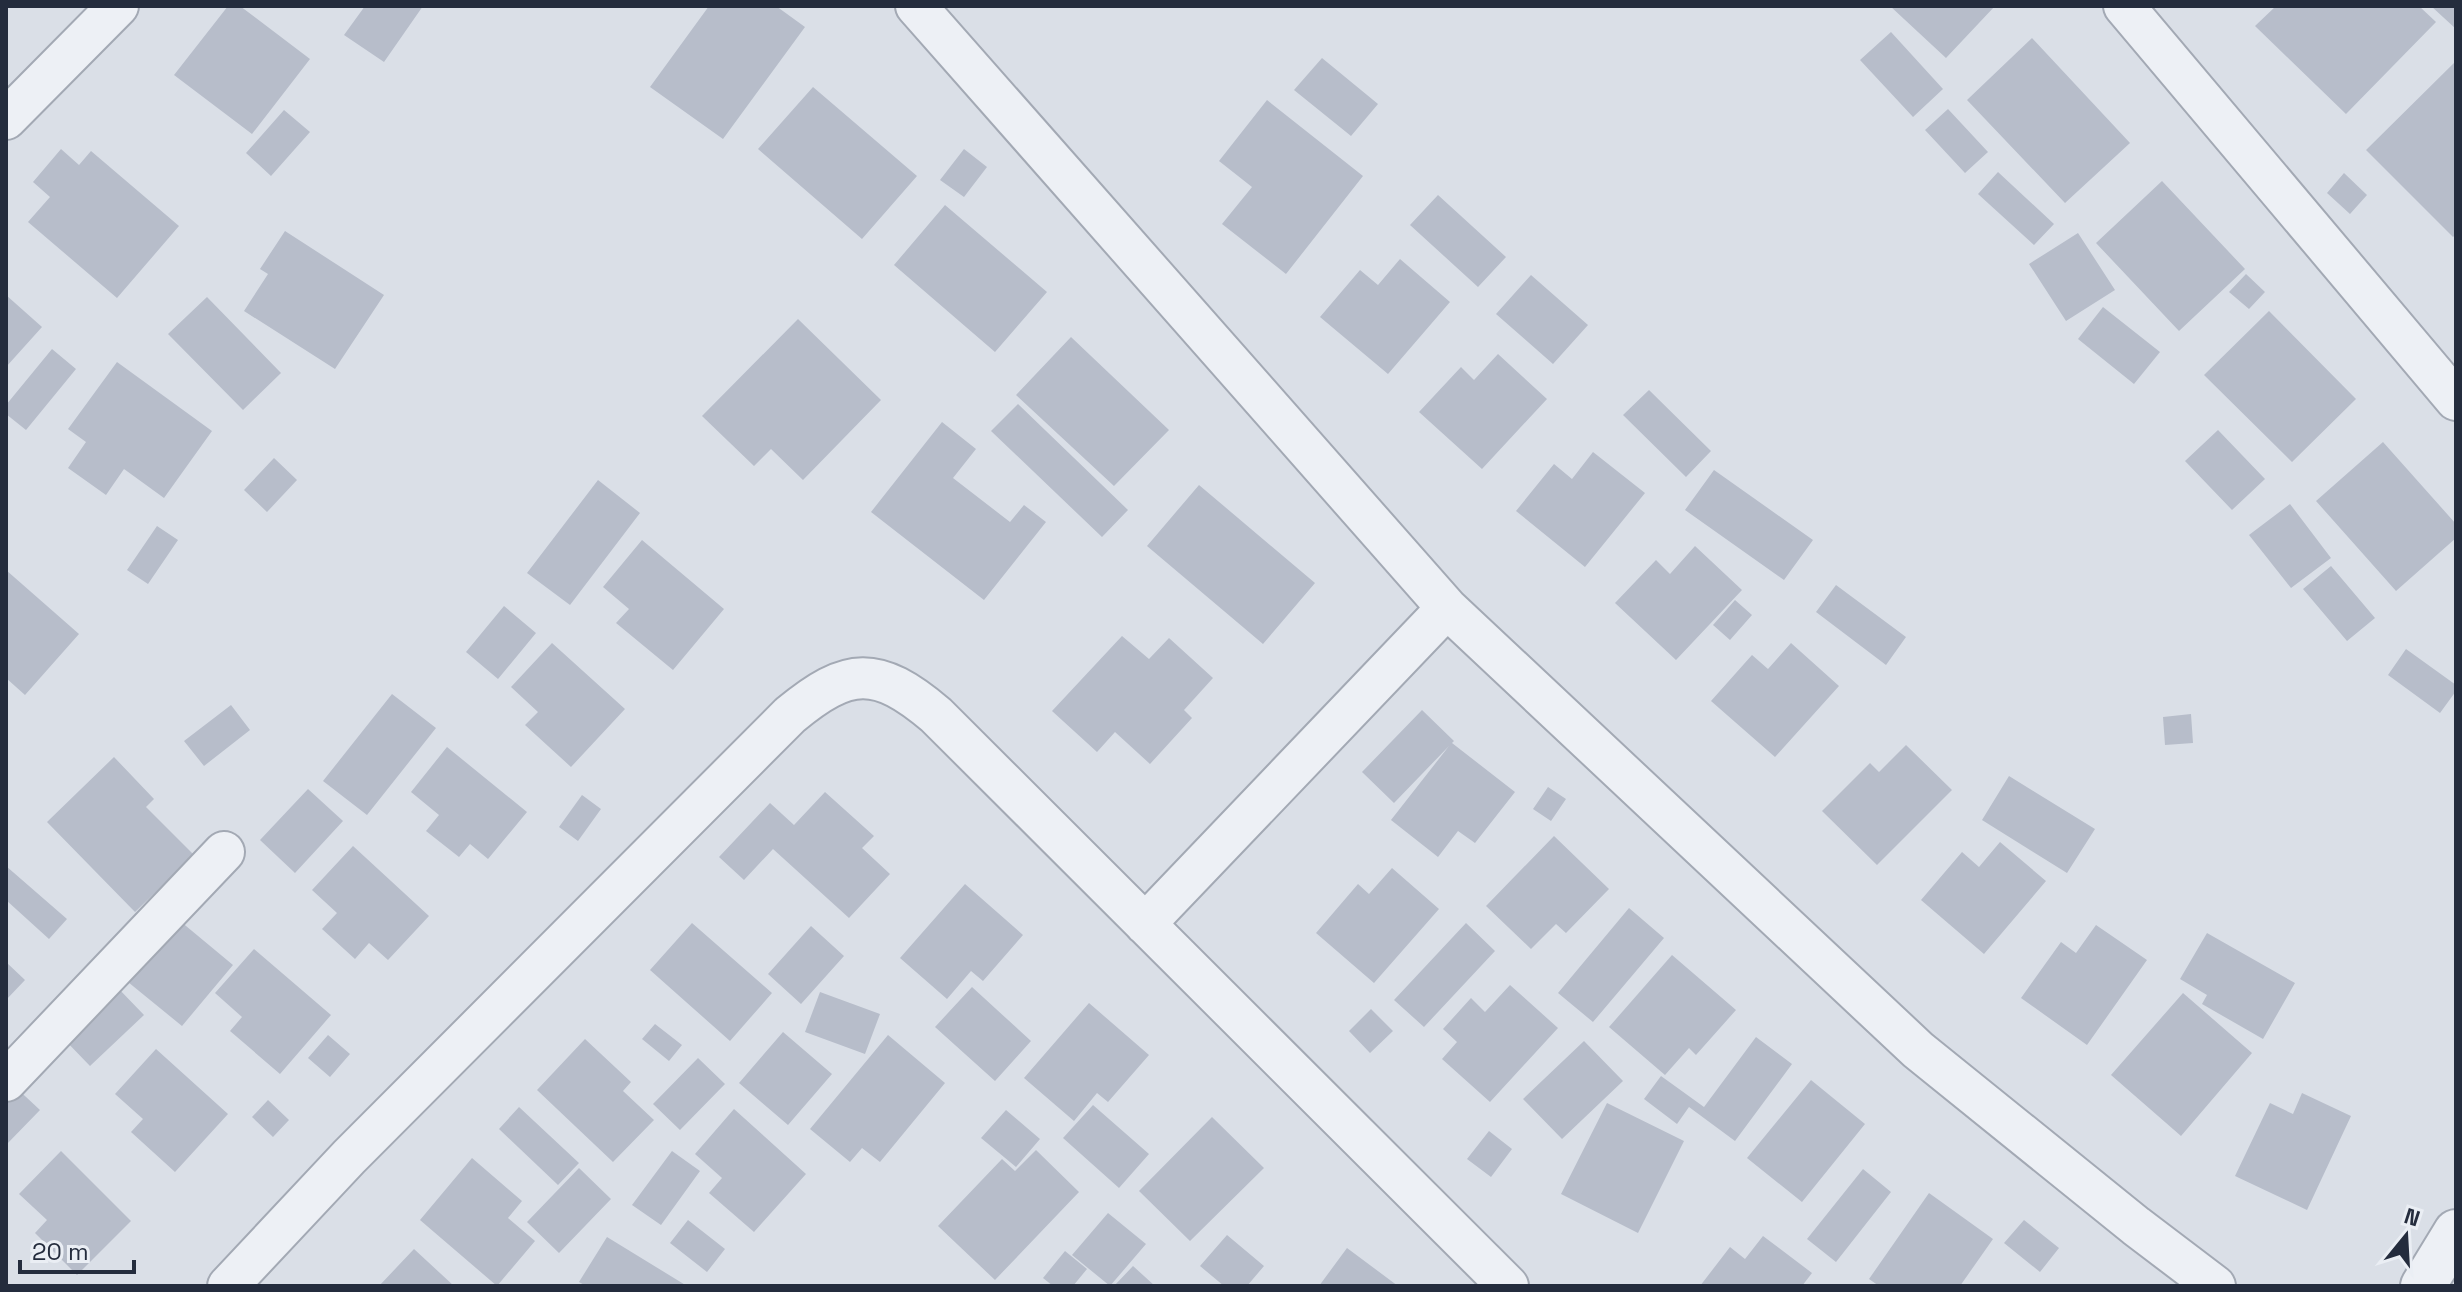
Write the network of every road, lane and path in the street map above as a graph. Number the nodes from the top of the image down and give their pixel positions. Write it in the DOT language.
graph roads {
  1 [pos="118,6"];
  2 [pos="916,6"];
  3 [pos="2124,6"];
  4 [pos="6,119"];
  5 [pos="2456,400"];
  6 [pos="1447,608"];
  7 [pos="224,852"];
  8 [pos="1145,924"];
  9 [pos="6,1081"];
  10 [pos="2456,1232"];
  11 [pos="228,1286"];
  12 [pos="1508,1286"];
  13 [pos="2215,1286"];
  14 [pos="2423,1286"];
  1 -- 4 [label="street"];
  2 -- 6 [label="street"];
  3 -- 5 [label="street"];
  6 -- 8 [label="street"];
  6 -- 13 [label="street"];
  7 -- 9 [label="street"];
  8 -- 11 [label="street"];
  8 -- 12 [label="street"];
  10 -- 14 [label="street"];
}
